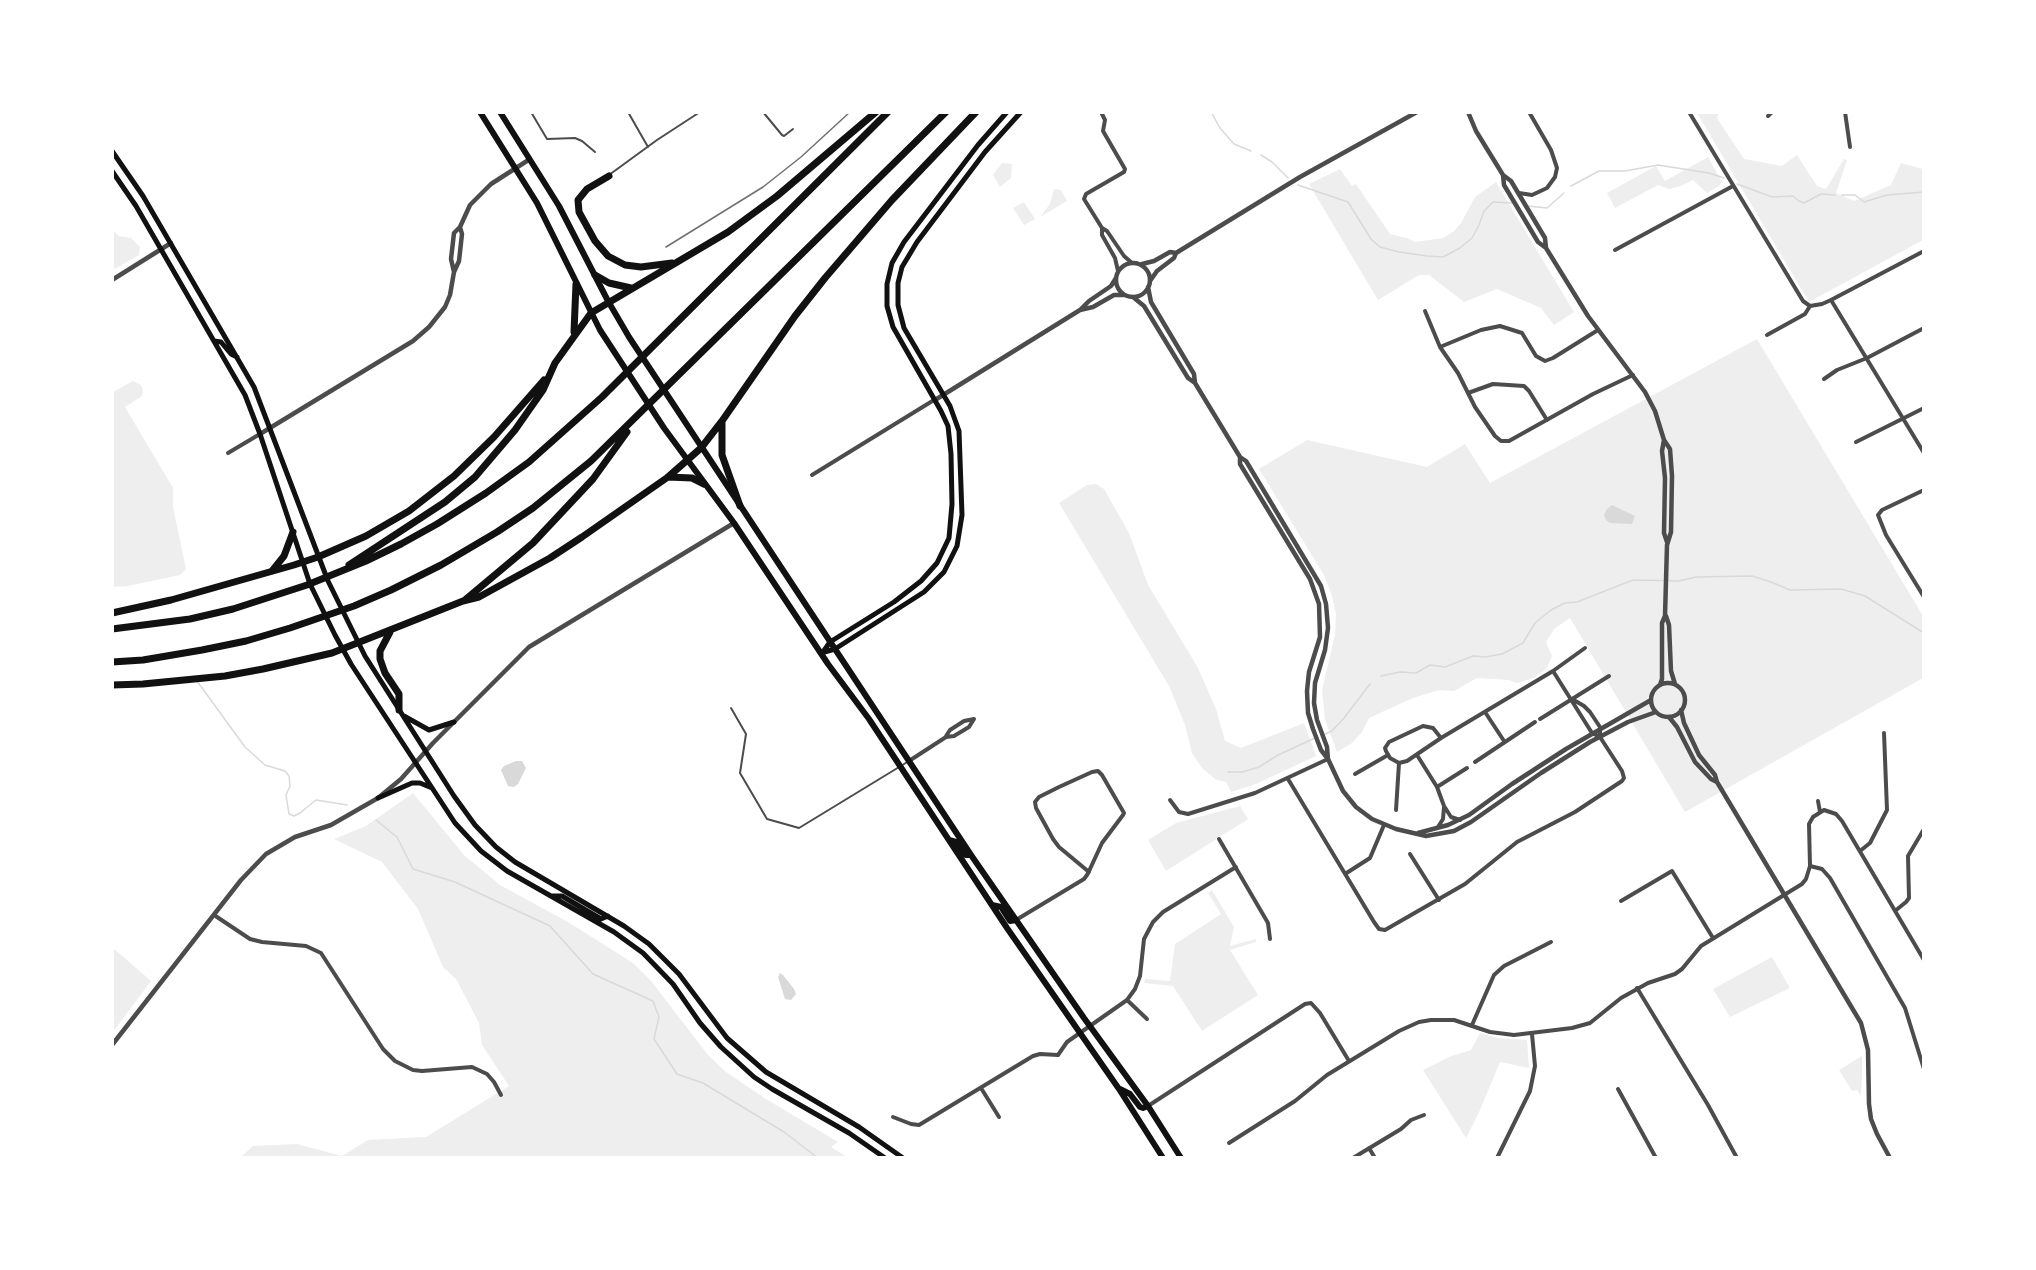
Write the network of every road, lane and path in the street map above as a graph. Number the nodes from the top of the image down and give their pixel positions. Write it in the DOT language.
graph roads {
  1 [pos="480,112"];
  2 [pos="500,112"];
  3 [pos="531,112"];
  4 [pos="628,112"];
  5 [pos="700,112"];
  6 [pos="764,112"];
  7 [pos="876,112"];
  8 [pos="888,112"];
  9 [pos="946,112"];
  10 [pos="976,112"];
  11 [pos="1007,112"];
  12 [pos="1021,112"];
  13 [pos="1101,112"];
  14 [pos="1417,112"];
  15 [pos="1468,112"];
  16 [pos="1529,112"];
  17 [pos="1689,112"];
  18 [pos="1845,112"];
  19 [pos="794,129"];
  20 [pos="648,147"];
  21 [pos="1850,147"];
  22 [pos="112,151"];
  23 [pos="595,152"];
  24 [pos="530,159"];
  25 [pos="515,168"];
  26 [pos="112,171"];
  27 [pos="1503,175"];
  28 [pos="609,176"];
  29 [pos="1733,186"];
  30 [pos="1518,193"];
  31 [pos="1102,228"];
  32 [pos="171,243"];
  33 [pos="1546,248"];
  34 [pos="161,250"];
  35 [pos="1615,250"];
  36 [pos="1923,251"];
  37 [pos="1176,253"];
  38 [pos="677,262"];
  39 [pos="1132,263"];
  40 [pos="1141,265"];
  41 [pos="1118,271"];
  42 [pos="595,275"];
  43 [pos="1116,278"];
  44 [pos="112,280"];
  45 [pos="1150,281"];
  46 [pos="576,284"];
  47 [pos="1148,287"];
  48 [pos="632,288"];
  49 [pos="1126,295"];
  50 [pos="1133,297"];
  51 [pos="1831,300"];
  52 [pos="608,301"];
  53 [pos="1810,306"];
  54 [pos="1080,310"];
  55 [pos="1425,311"];
  56 [pos="591,313"];
  57 [pos="1923,328"];
  58 [pos="1598,330"];
  59 [pos="574,335"];
  60 [pos="1767,335"];
  61 [pos="214,341"];
  62 [pos="1440,346"];
  63 [pos="237,357"];
  64 [pos="1867,358"];
  65 [pos="1633,375"];
  66 [pos="546,378"];
  67 [pos="1824,379"];
  68 [pos="1195,383"];
  69 [pos="944,393"];
  70 [pos="1468,393"];
  71 [pos="935,400"];
  72 [pos="1923,408"];
  73 [pos="637,418"];
  74 [pos="1903,418"];
  75 [pos="1546,420"];
  76 [pos="722,422"];
  77 [pos="271,427"];
  78 [pos="260,434"];
  79 [pos="1856,442"];
  80 [pos="701,448"];
  81 [pos="228,453"];
  82 [pos="1923,453"];
  83 [pos="1240,457"];
  84 [pos="687,461"];
  85 [pos="812,475"];
  86 [pos="668,477"];
  87 [pos="704,484"];
  88 [pos="1923,490"];
  89 [pos="740,506"];
  90 [pos="734,523"];
  91 [pos="293,532"];
  92 [pos="319,560"];
  93 [pos="303,562"];
  94 [pos="272,571"];
  95 [pos="333,575"];
  96 [pos="1923,597"];
  97 [pos="463,601"];
  98 [pos="112,613"];
  99 [pos="1665,616"];
  100 [pos="112,630"];
  101 [pos="390,632"];
  102 [pos="830,642"];
  103 [pos="358,644"];
  104 [pos="1585,648"];
  105 [pos="342,649"];
  106 [pos="835,649"];
  107 [pos="821,653"];
  108 [pos="112,662"];
  109 [pos="1554,670"];
  110 [pos="1609,676"];
  111 [pos="1660,684"];
  112 [pos="1675,684"];
  113 [pos="112,685"];
  114 [pos="1572,699"];
  115 [pos="1651,700"];
  116 [pos="731,708"];
  117 [pos="1681,710"];
  118 [pos="1485,712"];
  119 [pos="1656,712"];
  120 [pos="401,713"];
  121 [pos="1669,717"];
  122 [pos="1540,719"];
  123 [pos="454,722"];
  124 [pos="1535,722"];
  125 [pos="1600,728"];
  126 [pos="1592,733"];
  127 [pos="1884,734"];
  128 [pos="1600,736"];
  129 [pos="946,737"];
  130 [pos="1441,738"];
  131 [pos="1504,741"];
  132 [pos="426,751"];
  133 [pos="1388,755"];
  134 [pos="1417,755"];
  135 [pos="1328,759"];
  136 [pos="909,761"];
  137 [pos="416,762"];
  138 [pos="1474,762"];
  139 [pos="1399,763"];
  140 [pos="900,767"];
  141 [pos="1467,768"];
  142 [pos="1355,774"];
  143 [pos="1288,779"];
  144 [pos="1718,782"];
  145 [pos="1437,787"];
  146 [pos="432,788"];
  147 [pos="378,798"];
  148 [pos="1170,800"];
  149 [pos="1818,801"];
  150 [pos="1444,806"];
  151 [pos="1396,810"];
  152 [pos="1820,812"];
  153 [pos="1460,820"];
  154 [pos="1384,825"];
  155 [pos="1438,827"];
  156 [pos="1923,829"];
  157 [pos="1418,833"];
  158 [pos="1219,839"];
  159 [pos="949,840"];
  160 [pos="1860,851"];
  161 [pos="1410,854"];
  162 [pos="971,855"];
  163 [pos="1810,866"];
  164 [pos="1236,867"];
  165 [pos="1089,872"];
  166 [pos="1345,874"];
  167 [pos="1785,895"];
  168 [pos="549,896"];
  169 [pos="1439,900"];
  170 [pos="1621,901"];
  171 [pos="992,904"];
  172 [pos="1895,911"];
  173 [pos="214,915"];
  174 [pos="608,916"];
  175 [pos="1016,920"];
  176 [pos="1713,938"];
  177 [pos="1270,939"];
  178 [pos="1551,942"];
  179 [pos="1923,960"];
  180 [pos="1637,988"];
  181 [pos="1126,1000"];
  182 [pos="1147,1019"];
  183 [pos="1472,1025"];
  184 [pos="1089,1026"];
  185 [pos="1080,1032"];
  186 [pos="1532,1034"];
  187 [pos="112,1045"];
  188 [pos="1349,1061"];
  189 [pos="1923,1069"];
  190 [pos="981,1088"];
  191 [pos="1119,1089"];
  192 [pos="1618,1089"];
  193 [pos="501,1095"];
  194 [pos="1148,1106"];
  195 [pos="1424,1115"];
  196 [pos="893,1117"];
  197 [pos="999,1117"];
  198 [pos="1229,1143"];
  199 [pos="1370,1148"];
  200 [pos="885,1158"];
  201 [pos="903,1158"];
  202 [pos="1163,1158"];
  203 [pos="1181,1158"];
  204 [pos="1353,1158"];
  205 [pos="1376,1158"];
  206 [pos="1497,1158"];
  207 [pos="1656,1158"];
  208 [pos="1737,1158"];
  209 [pos="1890,1158"];
  1 -- 25 [label="main road"];
  2 -- 24 [label="main road"];
  3 -- 23 [label="lane"];
  4 -- 20 [label="lane"];
  5 -- 20 [label="lane"];
  6 -- 19 [label="lane"];
  7 -- 38 [label="highway"];
  8 -- 95 [label="highway"];
  9 -- 73 [label="highway"];
  10 -- 76 [label="highway"];
  11 -- 71 [label="main road"];
  12 -- 69 [label="main road"];
  13 -- 31 [label="street"];
  14 -- 37 [label="street"];
  15 -- 27 [label="street"];
  16 -- 30 [label="street"];
  17 -- 29 [label="street"];
  18 -- 21 [label="street"];
  20 -- 28 [label="lane"];
  22 -- 32 [label="main road"];
  24 -- 25 [label="street"];
  24 -- 42 [label="main road"];
  25 -- 46 [label="main road"];
  25 -- 77 [label="street"];
  26 -- 34 [label="main road"];
  27 -- 30 [label="street"];
  27 -- 33 [label="street"];
  28 -- 38 [label="highway"];
  29 -- 35 [label="street"];
  29 -- 53 [label="street"];
  30 -- 33 [label="street"];
  31 -- 39 [label="street"];
  31 -- 41 [label="street"];
  32 -- 34 [label="street"];
  32 -- 63 [label="main road"];
  33 -- 58 [label="street"];
  34 -- 44 [label="street"];
  34 -- 61 [label="main road"];
  36 -- 51 [label="street"];
  37 -- 40 [label="street"];
  37 -- 45 [label="street"];
  38 -- 48 [label="highway"];
  39 -- 40 [label="street"];
  39 -- 41 [label="street"];
  40 -- 45 [label="street"];
  41 -- 43 [label="street"];
  42 -- 48 [label="highway"];
  42 -- 52 [label="main road"];
  43 -- 49 [label="street"];
  43 -- 54 [label="street"];
  45 -- 47 [label="street"];
  46 -- 56 [label="main road"];
  46 -- 59 [label="highway"];
  47 -- 50 [label="street"];
  47 -- 68 [label="street"];
  48 -- 52 [label="highway"];
  49 -- 50 [label="street"];
  49 -- 54 [label="street"];
  50 -- 68 [label="street"];
  51 -- 53 [label="street"];
  51 -- 64 [label="street"];
  52 -- 56 [label="highway"];
  52 -- 80 [label="main road"];
  53 -- 60 [label="street"];
  54 -- 69 [label="street"];
  55 -- 62 [label="street"];
  56 -- 59 [label="highway"];
  56 -- 84 [label="main road"];
  57 -- 64 [label="street"];
  58 -- 62 [label="street"];
  58 -- 65 [label="street"];
  59 -- 66 [label="highway"];
  61 -- 63 [label="main road"];
  61 -- 78 [label="main road"];
  62 -- 70 [label="street"];
  63 -- 77 [label="main road"];
  64 -- 67 [label="street"];
  64 -- 74 [label="street"];
  65 -- 75 [label="street"];
  65 -- 99 [label="street"];
  66 -- 92 [label="highway"];
  66 -- 95 [label="highway"];
  68 -- 83 [label="street"];
  69 -- 71 [label="street"];
  69 -- 106 [label="main road"];
  70 -- 75 [label="street"];
  70 -- 75 [label="street"];
  71 -- 85 [label="street"];
  71 -- 102 [label="main road"];
  72 -- 74 [label="street"];
  73 -- 97 [label="highway"];
  73 -- 108 [label="highway"];
  74 -- 79 [label="street"];
  74 -- 82 [label="street"];
  76 -- 80 [label="highway"];
  76 -- 89 [label="highway"];
  77 -- 78 [label="street"];
  77 -- 92 [label="main road"];
  78 -- 81 [label="street"];
  78 -- 91 [label="main road"];
  80 -- 84 [label="highway"];
  80 -- 89 [label="main road"];
  83 -- 135 [label="street"];
  83 -- 135 [label="street"];
  84 -- 86 [label="highway"];
  84 -- 87 [label="main road"];
  86 -- 87 [label="highway"];
  86 -- 97 [label="highway"];
  87 -- 90 [label="main road"];
  88 -- 96 [label="street"];
  89 -- 102 [label="main road"];
  90 -- 107 [label="main road"];
  90 -- 123 [label="street"];
  91 -- 93 [label="main road"];
  91 -- 94 [label="highway"];
  92 -- 93 [label="highway"];
  92 -- 103 [label="main road"];
  93 -- 94 [label="highway"];
  93 -- 105 [label="main road"];
  94 -- 98 [label="highway"];
  95 -- 100 [label="highway"];
  97 -- 101 [label="highway"];
  99 -- 111 [label="street"];
  99 -- 112 [label="street"];
  101 -- 103 [label="highway"];
  101 -- 120 [label="highway"];
  102 -- 106 [label="main road"];
  102 -- 107 [label="main road"];
  103 -- 105 [label="highway"];
  103 -- 120 [label="main road"];
  104 -- 109 [label="street"];
  105 -- 113 [label="highway"];
  105 -- 137 [label="main road"];
  106 -- 107 [label="main road"];
  106 -- 136 [label="main road"];
  107 -- 140 [label="main road"];
  109 -- 114 [label="street"];
  109 -- 118 [label="street"];
  110 -- 114 [label="street"];
  111 -- 112 [label="street"];
  111 -- 115 [label="street"];
  112 -- 117 [label="street"];
  114 -- 122 [label="street"];
  114 -- 125 [label="street"];
  114 -- 126 [label="street"];
  115 -- 119 [label="street"];
  115 -- 125 [label="street"];
  116 -- 140 [label="lane"];
  117 -- 121 [label="street"];
  117 -- 144 [label="street"];
  118 -- 130 [label="street"];
  118 -- 131 [label="street"];
  119 -- 121 [label="street"];
  119 -- 128 [label="street"];
  120 -- 123 [label="main road"];
  120 -- 132 [label="main road"];
  121 -- 144 [label="street"];
  123 -- 132 [label="street"];
  124 -- 131 [label="street"];
  125 -- 126 [label="street"];
  125 -- 128 [label="street"];
  126 -- 128 [label="street"];
  126 -- 153 [label="street"];
  127 -- 160 [label="street"];
  128 -- 157 [label="street"];
  128 -- 169 [label="street"];
  129 -- 129 [label="street"];
  129 -- 136 [label="street"];
  130 -- 133 [label="street"];
  130 -- 134 [label="street"];
  131 -- 138 [label="street"];
  132 -- 137 [label="street"];
  132 -- 174 [label="main road"];
  133 -- 139 [label="street"];
  133 -- 142 [label="street"];
  134 -- 139 [label="street"];
  134 -- 145 [label="street"];
  135 -- 143 [label="street"];
  135 -- 154 [label="street"];
  136 -- 140 [label="lane"];
  136 -- 162 [label="main road"];
  137 -- 146 [label="main road"];
  137 -- 147 [label="street"];
  139 -- 151 [label="street"];
  140 -- 159 [label="main road"];
  141 -- 145 [label="street"];
  143 -- 148 [label="street"];
  143 -- 166 [label="street"];
  144 -- 167 [label="street"];
  145 -- 150 [label="street"];
  146 -- 147 [label="main road"];
  146 -- 168 [label="main road"];
  147 -- 173 [label="street"];
  149 -- 152 [label="street"];
  150 -- 153 [label="street"];
  150 -- 155 [label="street"];
  152 -- 160 [label="street"];
  152 -- 163 [label="street"];
  153 -- 155 [label="street"];
  154 -- 157 [label="street"];
  154 -- 166 [label="street"];
  155 -- 157 [label="street"];
  156 -- 172 [label="street"];
  158 -- 164 [label="street"];
  159 -- 162 [label="main road"];
  159 -- 171 [label="main road"];
  160 -- 172 [label="street"];
  161 -- 169 [label="street"];
  162 -- 175 [label="main road"];
  163 -- 167 [label="street"];
  163 -- 189 [label="street"];
  164 -- 177 [label="street"];
  164 -- 181 [label="street"];
  165 -- 165 [label="street"];
  165 -- 175 [label="street"];
  166 -- 169 [label="street"];
  167 -- 176 [label="street"];
  167 -- 209 [label="street"];
  168 -- 174 [label="main road"];
  168 -- 200 [label="main road"];
  170 -- 176 [label="street"];
  171 -- 175 [label="main road"];
  171 -- 185 [label="main road"];
  172 -- 179 [label="street"];
  173 -- 187 [label="street"];
  173 -- 193 [label="street"];
  174 -- 201 [label="main road"];
  175 -- 184 [label="main road"];
  176 -- 180 [label="street"];
  178 -- 183 [label="street"];
  180 -- 186 [label="street"];
  180 -- 208 [label="street"];
  181 -- 182 [label="street"];
  181 -- 184 [label="street"];
  183 -- 186 [label="street"];
  183 -- 188 [label="street"];
  184 -- 185 [label="street"];
  184 -- 194 [label="main road"];
  185 -- 190 [label="street"];
  185 -- 191 [label="main road"];
  186 -- 206 [label="street"];
  188 -- 194 [label="street"];
  188 -- 198 [label="street"];
  190 -- 196 [label="street"];
  190 -- 197 [label="street"];
  191 -- 194 [label="main road"];
  191 -- 202 [label="main road"];
  192 -- 207 [label="street"];
  194 -- 203 [label="main road"];
  195 -- 199 [label="street"];
  199 -- 204 [label="street"];
  199 -- 205 [label="street"];
}
